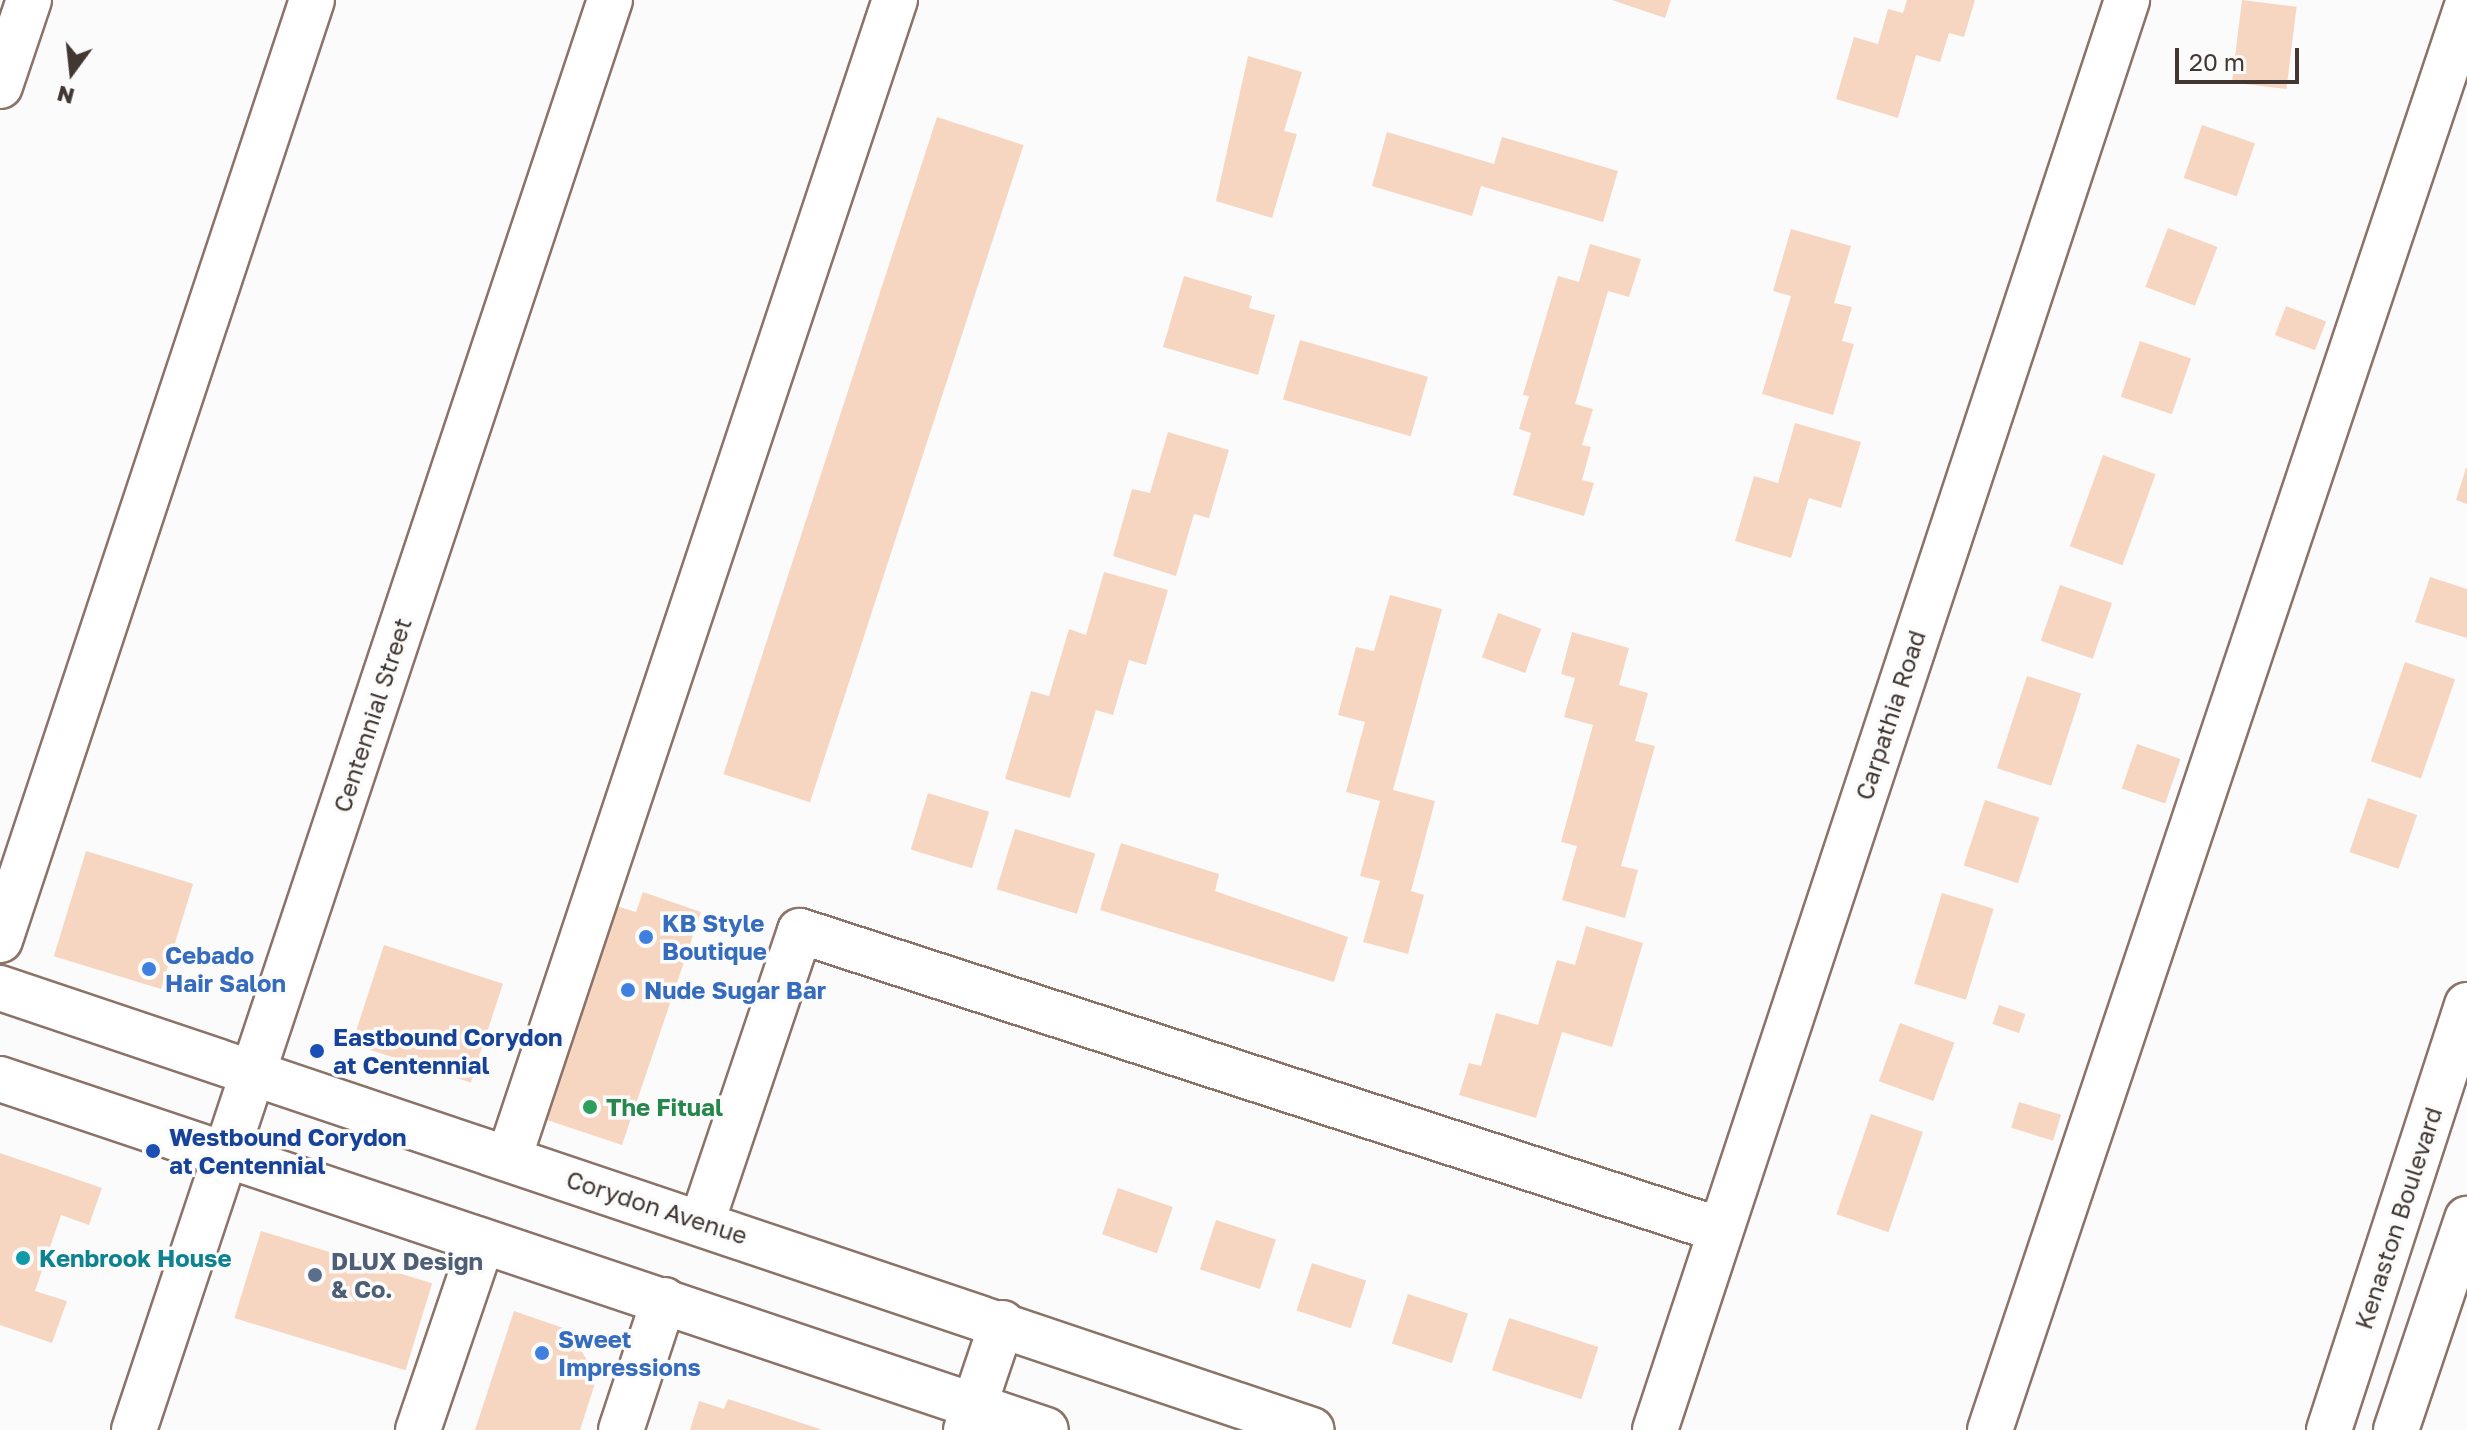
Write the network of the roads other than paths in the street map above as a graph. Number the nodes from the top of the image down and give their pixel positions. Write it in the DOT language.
graph roads {
  1 [pos="29,0"];
  2 [pos="312,0"];
  3 [pos="610,0"];
  4 [pos="895,0"];
  5 [pos="2127,0"];
  6 [pos="2467,6"];
  7 [pos="0,86"];
  8 [pos="0,940"];
  9 [pos="0,988"];
  10 [pos="2467,1005"];
  11 [pos="253,1072"];
  12 [pos="0,1079"];
  13 [pos="226,1156"];
  14 [pos="509,1158"];
  15 [pos="2467,1219"];
  16 [pos="702,1222"];
  17 [pos="1720,1230"];
  18 [pos="482,1242"];
  19 [pos="664,1300"];
  20 [pos="1002,1323"];
  21 [pos="970,1418"];
  22 [pos="134,1430"];
  23 [pos="418,1430"];
  24 [pos="621,1430"];
  25 [pos="1046,1430"];
  26 [pos="1312,1430"];
  27 [pos="1655,1430"];
  28 [pos="1990,1430"];
  29 [pos="2329,1430"];
  30 [pos="2396,1430"];
  1 -- 7 [label="street"];
  2 -- 8 [label="street"];
  3 -- 11 [label="street, Centennial Street"];
  4 -- 14 [label="street"];
  5 -- 17 [label="street, Carpathia Road"];
  6 -- 28 [label="street"];
  9 -- 11 [label="street, Corydon Avenue"];
  10 -- 29 [label="street, Kenaston Boulevard"];
  11 -- 13 [label="street, Centennial Street"];
  11 -- 14 [label="street, Corydon Avenue"];
  12 -- 13 [label="street"];
  13 -- 18 [label="street"];
  13 -- 22 [label="street, Centennial Street"];
  14 -- 16 [label="street, Corydon Avenue"];
  15 -- 30 [label="street"];
  16 -- 17 [label="street"];
  16 -- 20 [label="street, Corydon Avenue"];
  17 -- 27 [label="street, Carpathia Road"];
  18 -- 19 [label="street"];
  18 -- 23 [label="street"];
  19 -- 21 [label="street"];
  19 -- 24 [label="street"];
  20 -- 21 [label="street"];
  20 -- 26 [label="street, Corydon Avenue"];
  21 -- 25 [label="street"];
}
